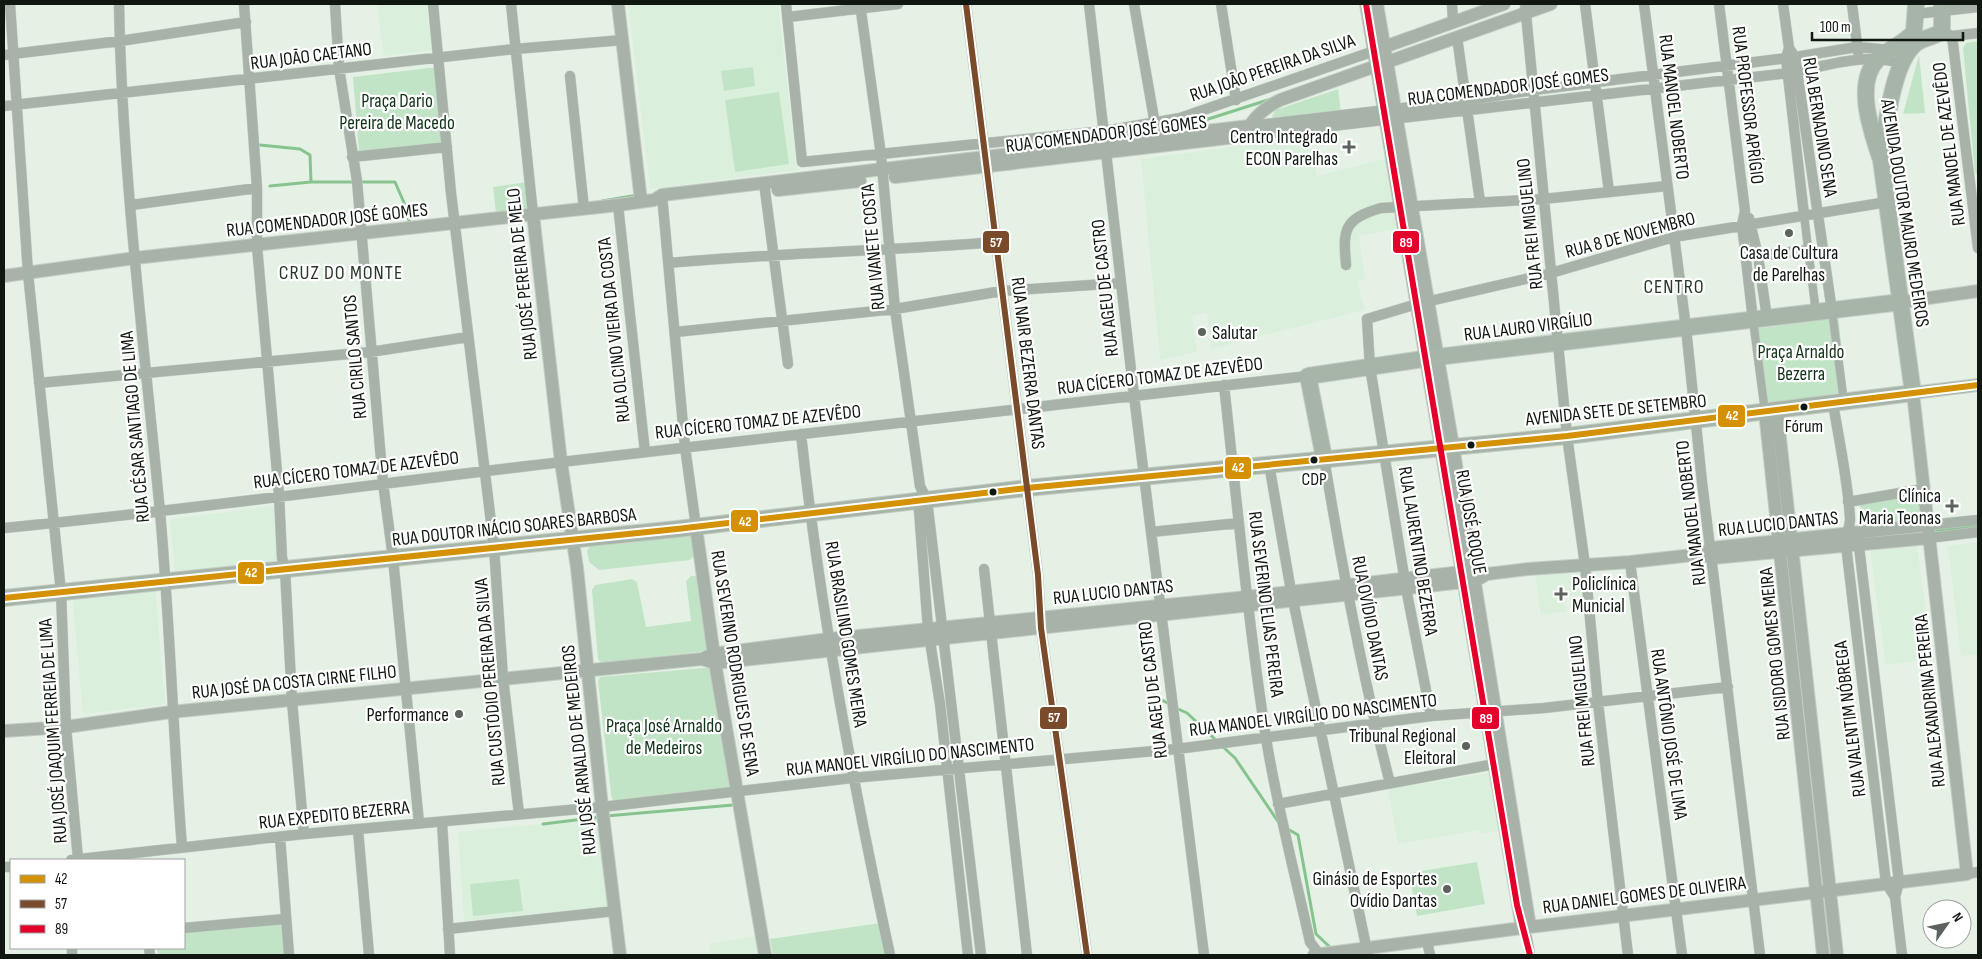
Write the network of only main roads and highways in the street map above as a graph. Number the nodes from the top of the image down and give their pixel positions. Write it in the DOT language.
graph roads {
  1 [pos="1942,8"];
  2 [pos="1918,21"];
  3 [pos="1881,160"];
  4 [pos="1901,302"];
  5 [pos="1913,393"];
  6 [pos="1324,458"];
  7 [pos="1145,478"];
  8 [pos="4,598"];
  1 -- 2 [label="main road"];
  2 -- 3 [label="main road"];
  2 -- 3 [label="main road, AVENIDA DOUTOR MAURO MEDEIROS"];
  3 -- 4 [label="main road, AVENIDA DOUTOR MAURO MEDEIROS"];
  4 -- 5 [label="main road, AVENIDA DOUTOR MAURO MEDEIROS"];
  4 -- 6 [label="main road, RUA LAURO VIRGÍLIO"];
  5 -- 6 [label="main road, AVENIDA SETE DE SETEMBRO"];
  6 -- 7 [label="main road, AVENIDA SETE DE SETEMBRO"];
  7 -- 8 [label="main road, RUA DOUTOR INÁCIO SOARES BARBOSA"];
}
